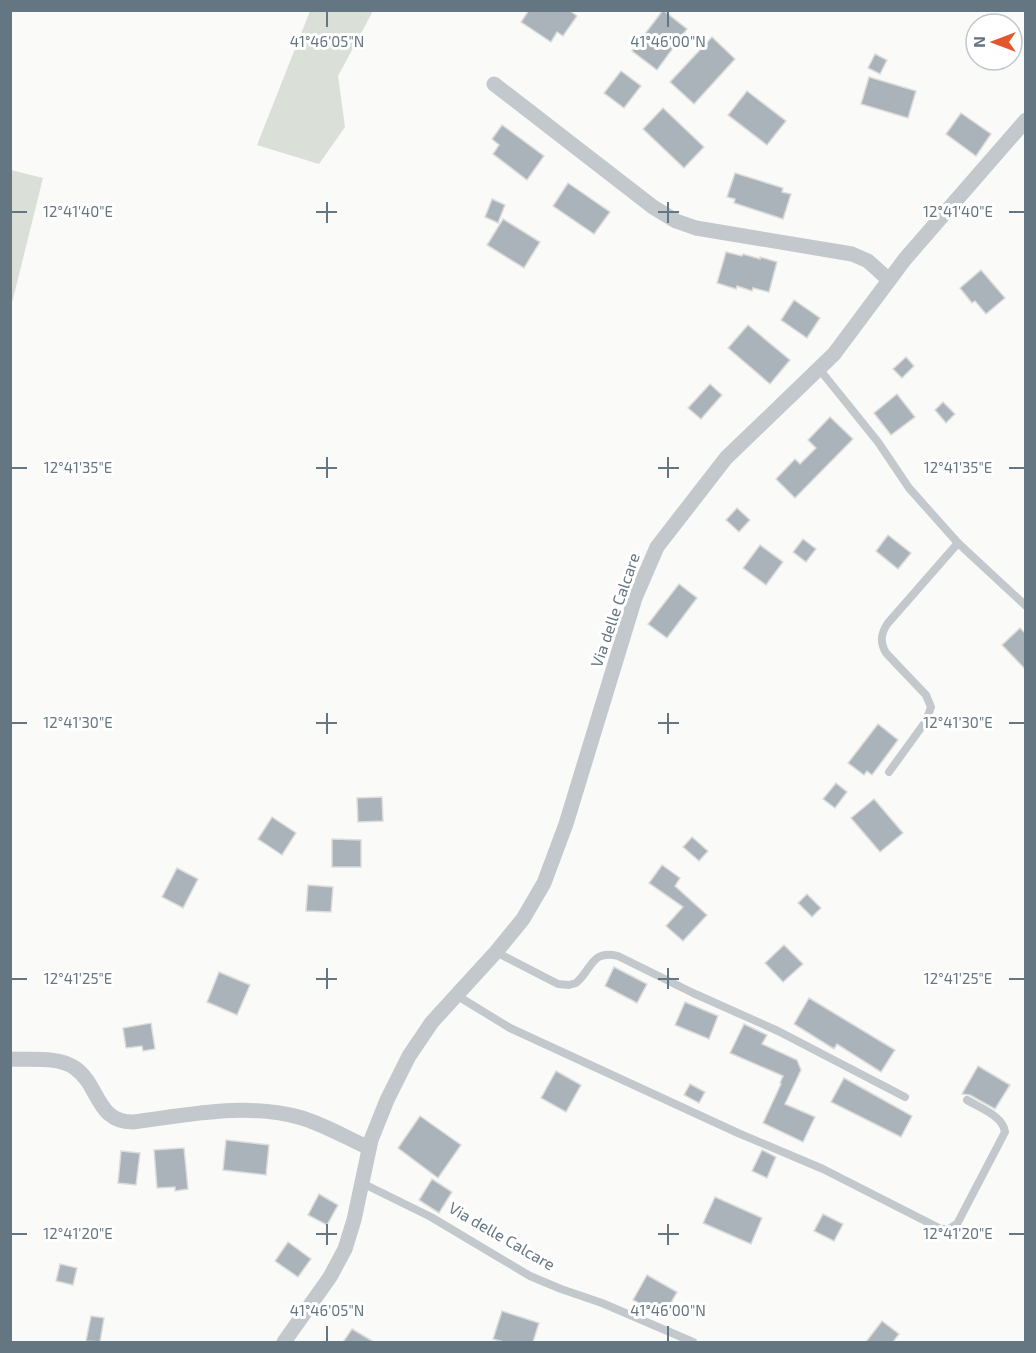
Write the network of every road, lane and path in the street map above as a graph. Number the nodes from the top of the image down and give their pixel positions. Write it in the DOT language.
graph roads {
  1 [pos="494,84"];
  2 [pos="1026,120"];
  3 [pos="889,280"];
  4 [pos="820,370"];
  5 [pos="958,543"];
  6 [pos="1026,606"];
  7 [pos="889,772"];
  8 [pos="496,952"];
  9 [pos="456,995"];
  10 [pos="10,1059"];
  11 [pos="905,1097"];
  12 [pos="967,1100"];
  13 [pos="369,1148"];
  14 [pos="362,1183"];
  15 [pos="284,1342"];
  16 [pos="693,1342"];
  1 -- 3 [label="street"];
  2 -- 3 [label="street, Via delle Calcare"];
  3 -- 4 [label="street, Via delle Calcare"];
  4 -- 5 [label="lane"];
  4 -- 8 [label="street, Via delle Calcare"];
  5 -- 6 [label="lane"];
  5 -- 7 [label="lane"];
  8 -- 9 [label="street, Via delle Calcare"];
  8 -- 11 [label="lane"];
  9 -- 12 [label="lane"];
  9 -- 13 [label="street, Via delle Calcare"];
  10 -- 13 [label="street"];
  13 -- 14 [label="street, Via delle Calcare"];
  14 -- 15 [label="street, Via delle Calcare"];
  14 -- 16 [label="lane, Via delle Calcare"];
}
